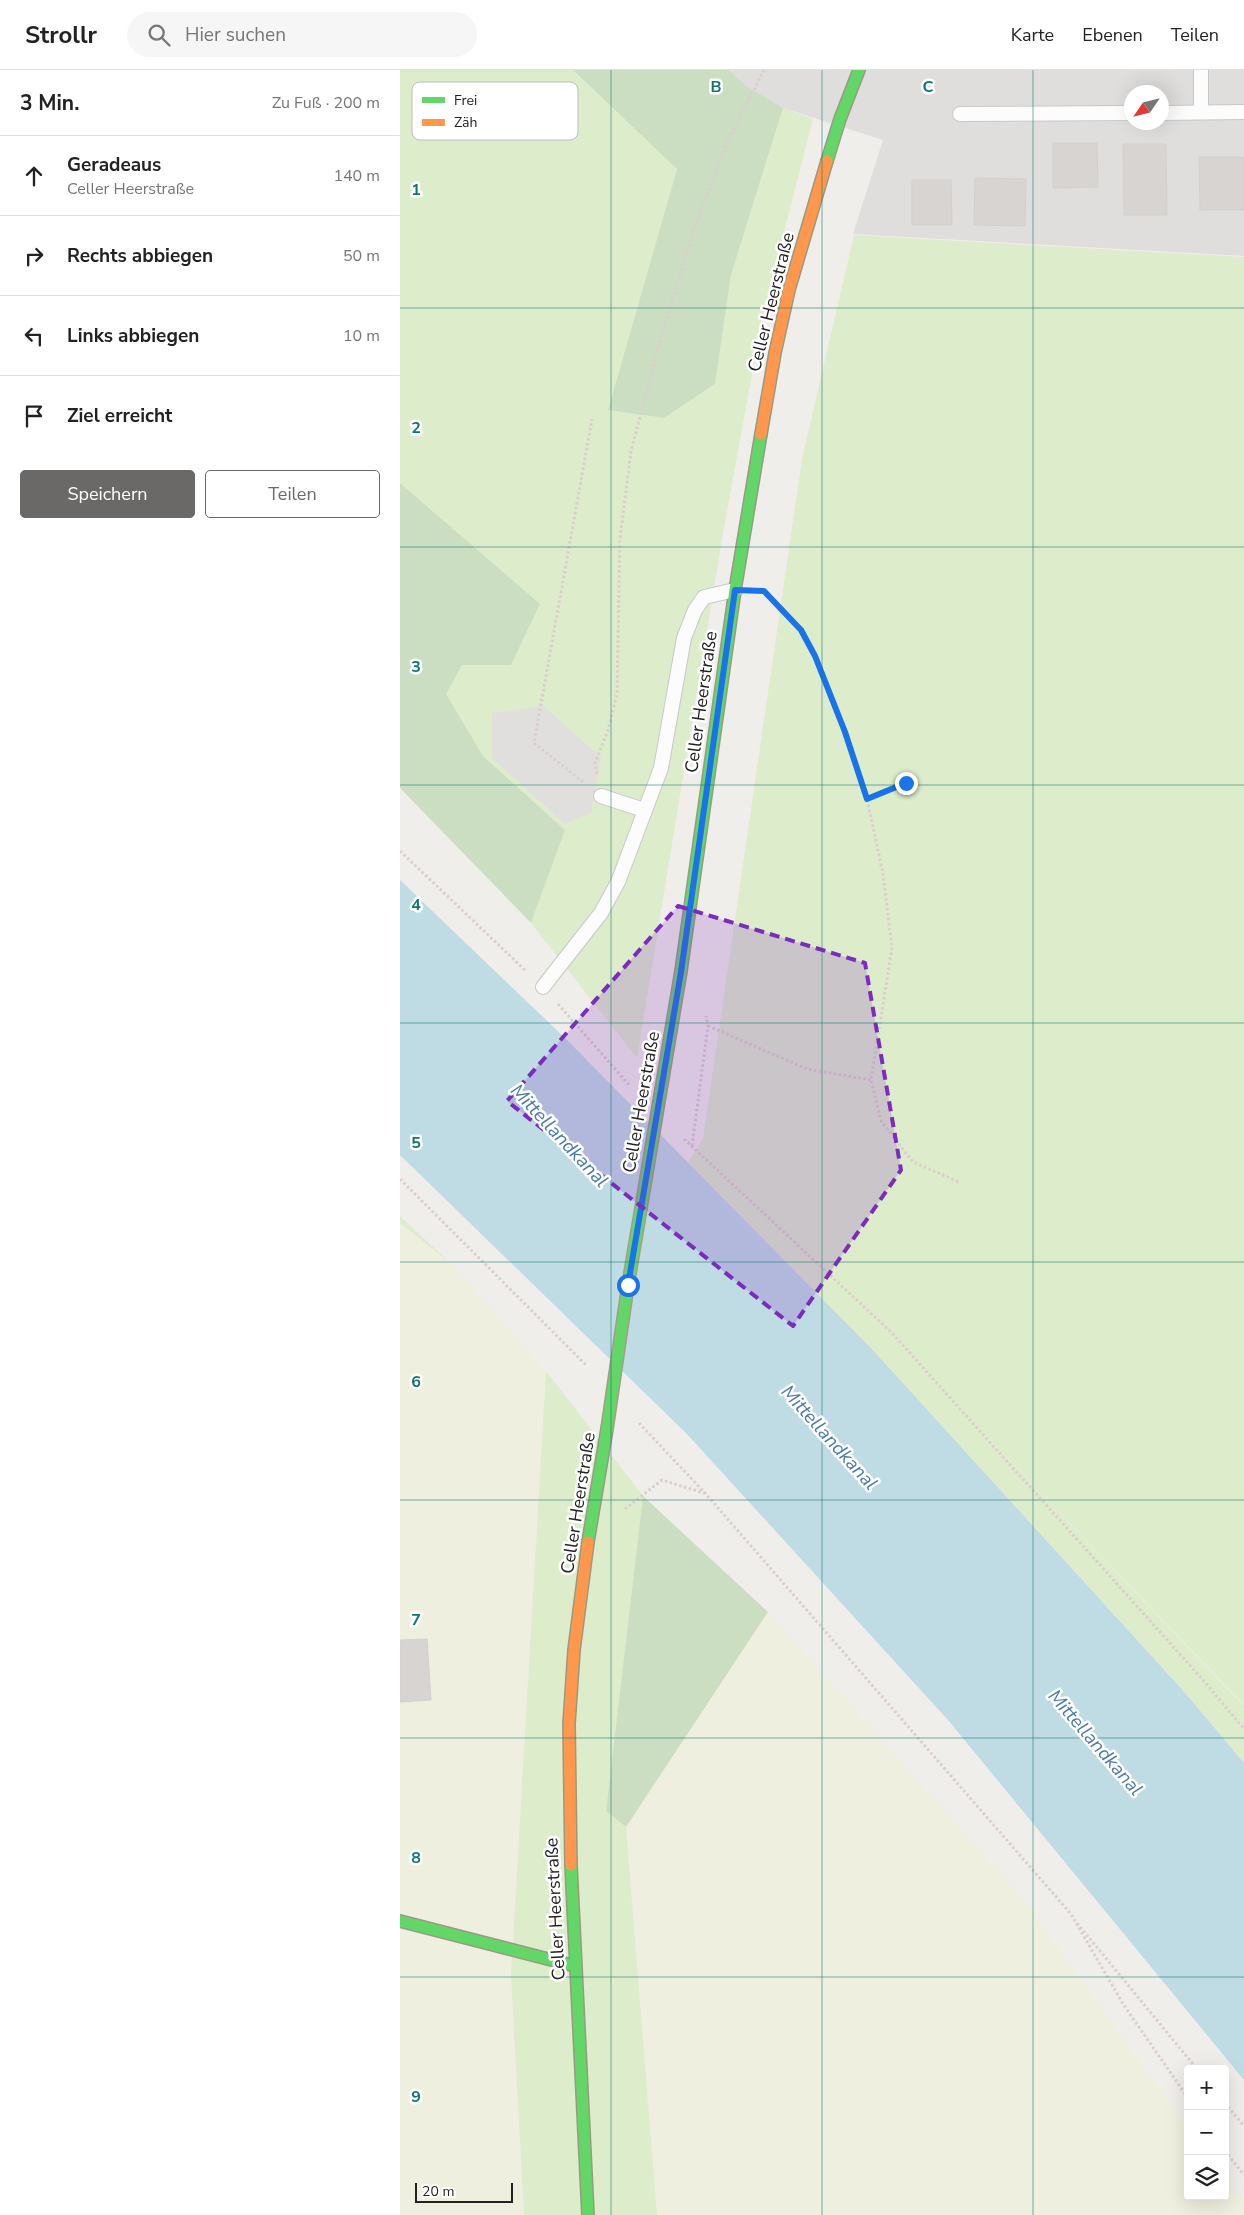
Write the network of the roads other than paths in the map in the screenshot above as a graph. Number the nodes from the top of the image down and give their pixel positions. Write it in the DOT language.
graph roads {
  1 [pos="859,70"];
  2 [pos="1201,70"];
  3 [pos="1201,112"];
  4 [pos="1244,112"];
  5 [pos="1124,113"];
  6 [pos="1169,113"];
  7 [pos="960,114"];
  8 [pos="735,590"];
  9 [pos="602,796"];
  10 [pos="644,810"];
  11 [pos="543,987"];
  12 [pos="400,1921"];
  13 [pos="575,1966"];
  14 [pos="588,2215"];
  1 -- 8 [label="main road, Celler Heerstraße"];
  2 -- 3 [label="lane"];
  3 -- 4 [label="lane"];
  3 -- 6 [label="lane"];
  5 -- 7 [label="lane"];
  8 -- 10 [label="lane"];
  8 -- 13 [label="main road, Celler Heerstraße, bridge"];
  9 -- 10 [label="lane"];
  10 -- 11 [label="lane"];
  12 -- 13 [label="main road"];
  13 -- 14 [label="main road, Celler Heerstraße"];
}
